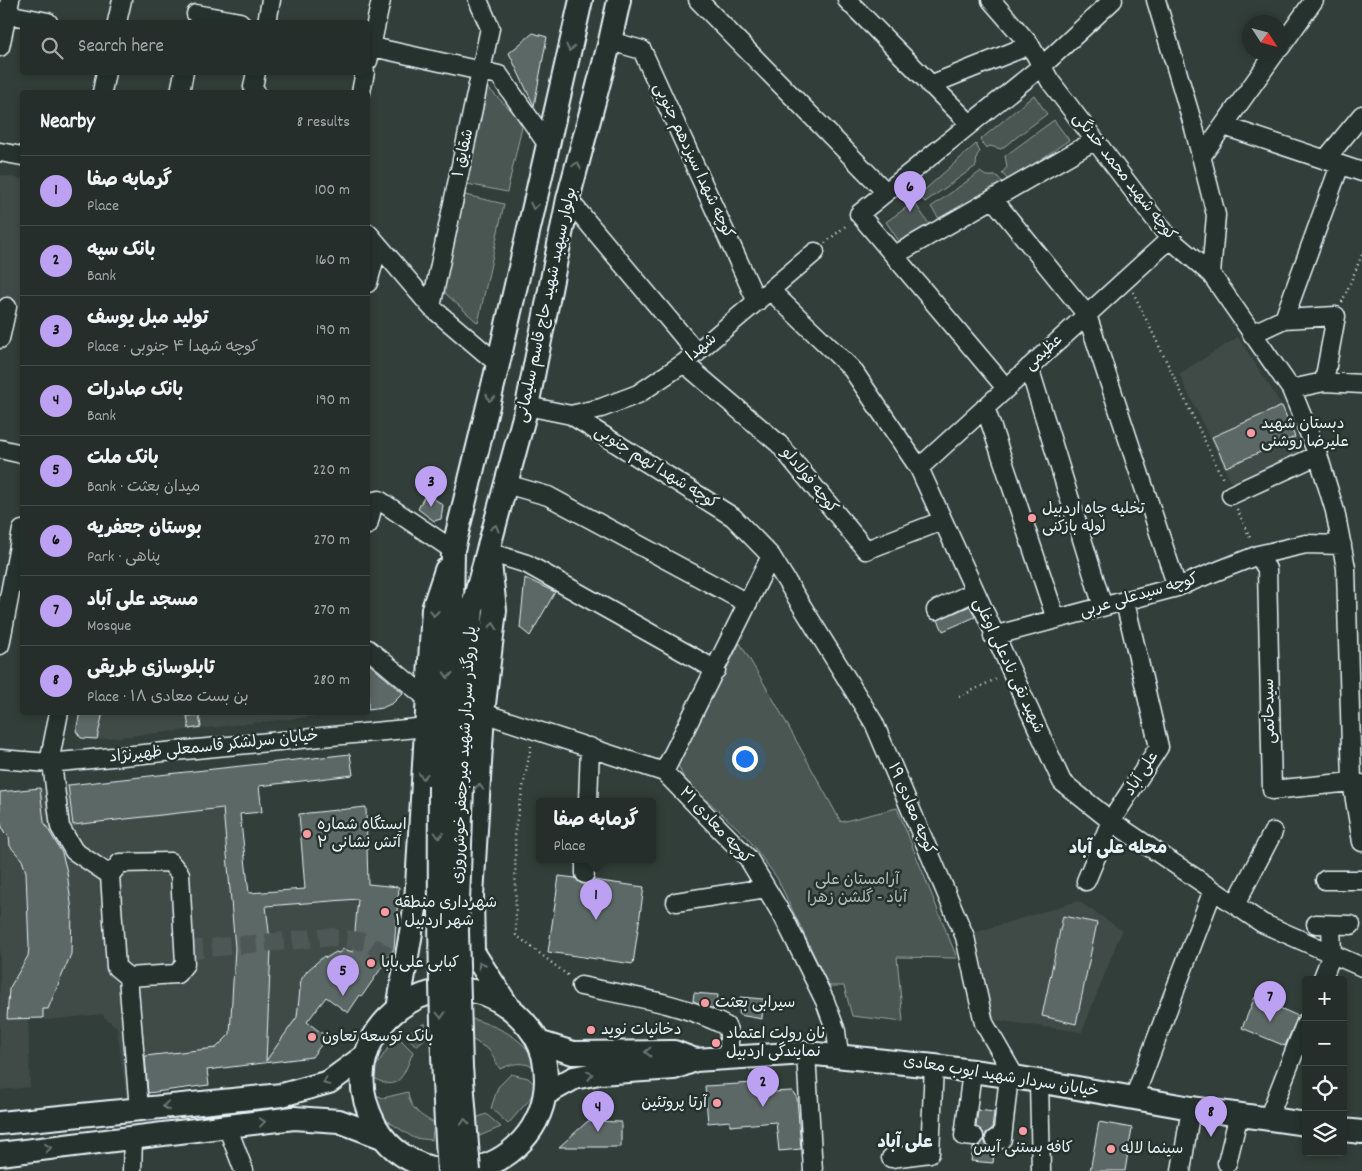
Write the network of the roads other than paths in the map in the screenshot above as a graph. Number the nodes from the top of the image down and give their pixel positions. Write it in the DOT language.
graph roads {
  1 [pos="122,0"];
  2 [pos="271,0"];
  3 [pos="381,0"];
  4 [pos="478,0"];
  5 [pos="581,0"];
  6 [pos="619,0"];
  7 [pos="698,0"];
  8 [pos="847,0"];
  9 [pos="990,0"];
  10 [pos="1113,0"];
  11 [pos="1156,0"];
  12 [pos="1314,0"];
  13 [pos="8,7"];
  14 [pos="196,12"];
  15 [pos="43,20"];
  16 [pos="117,20"];
  17 [pos="231,20"];
  18 [pos="267,20"];
  19 [pos="1287,38"];
  20 [pos="610,41"];
  21 [pos="370,44"];
  22 [pos="1030,45"];
  23 [pos="0,48"];
  24 [pos="370,52"];
  25 [pos="1270,60"];
  26 [pos="1042,66"];
  27 [pos="482,70"];
  28 [pos="105,75"];
  29 [pos="183,75"];
  30 [pos="256,75"];
  31 [pos="364,75"];
  32 [pos="930,84"];
  33 [pos="102,90"];
  34 [pos="180,90"];
  35 [pos="255,90"];
  36 [pos="361,90"];
  37 [pos="1362,115"];
  38 [pos="970,124"];
  39 [pos="1224,126"];
  40 [pos="1094,141"];
  41 [pos="548,145"];
  42 [pos="0,152"];
  43 [pos="20,156"];
  44 [pos="1201,158"];
  45 [pos="1333,162"];
  46 [pos="1362,172"];
  47 [pos="885,191"];
  48 [pos="568,199"];
  49 [pos="993,199"];
  50 [pos="1170,238"];
  51 [pos="373,239"];
  52 [pos="814,252"];
  53 [pos="895,256"];
  54 [pos="370,265"];
  55 [pos="1211,274"];
  56 [pos="763,296"];
  57 [pos="7,307"];
  58 [pos="431,307"];
  59 [pos="1087,315"];
  60 [pos="1284,319"];
  61 [pos="1252,334"];
  62 [pos="0,339"];
  63 [pos="690,358"];
  64 [pos="498,364"];
  65 [pos="1029,367"];
  66 [pos="1324,382"];
  67 [pos="1362,384"];
  68 [pos="1006,388"];
  69 [pos="1291,389"];
  70 [pos="527,406"];
  71 [pos="985,407"];
  72 [pos="571,415"];
  73 [pos="0,449"];
  74 [pos="20,454"];
  75 [pos="1318,455"];
  76 [pos="919,468"];
  77 [pos="506,484"];
  78 [pos="1231,495"];
  79 [pos="370,515"];
  80 [pos="942,521"];
  81 [pos="20,540"];
  82 [pos="1342,545"];
  83 [pos="453,550"];
  84 [pos="489,552"];
  85 [pos="1258,555"];
  86 [pos="771,556"];
  87 [pos="1354,569"];
  88 [pos="1177,588"];
  89 [pos="974,592"];
  90 [pos="1125,602"];
  91 [pos="747,604"];
  92 [pos="1103,607"];
  93 [pos="462,609"];
  94 [pos="936,610"];
  95 [pos="1056,620"];
  96 [pos="993,636"];
  97 [pos="0,645"];
  98 [pos="370,652"];
  99 [pos="716,670"];
  100 [pos="429,700"];
  101 [pos="483,713"];
  102 [pos="58,715"];
  103 [pos="427,727"];
  104 [pos="590,747"];
  105 [pos="0,758"];
  106 [pos="50,763"];
  107 [pos="664,772"];
  108 [pos="1357,783"];
  109 [pos="588,798"];
  110 [pos="1111,821"];
  111 [pos="1273,832"];
  112 [pos="1362,842"];
  113 [pos="110,875"];
  114 [pos="1325,880"];
  115 [pos="1362,880"];
  116 [pos="1086,881"];
  117 [pos="766,888"];
  118 [pos="1213,890"];
  119 [pos="472,896"];
  120 [pos="676,902"];
  121 [pos="416,903"];
  122 [pos="1235,905"];
  123 [pos="1351,925"];
  124 [pos="1332,954"];
  125 [pos="1362,967"];
  126 [pos="1324,976"];
  127 [pos="128,977"];
  128 [pos="581,986"];
  129 [pos="508,1005"];
  130 [pos="398,1009"];
  131 [pos="1302,1032"];
  132 [pos="538,1042"];
  133 [pos="806,1053"];
  134 [pos="366,1055"];
  135 [pos="839,1055"];
  136 [pos="730,1058"];
  137 [pos="695,1060"];
  138 [pos="934,1066"];
  139 [pos="972,1071"];
  140 [pos="1012,1077"];
  141 [pos="1039,1082"];
  142 [pos="545,1094"];
  143 [pos="1134,1098"];
  144 [pos="1191,1108"];
  145 [pos="139,1109"];
  146 [pos="1238,1114"];
  147 [pos="1268,1119"];
  148 [pos="0,1123"];
  149 [pos="1302,1123"];
  150 [pos="227,1126"];
  151 [pos="1347,1130"];
  152 [pos="1362,1132"];
  153 [pos="382,1137"];
  154 [pos="974,1137"];
  155 [pos="133,1138"];
  156 [pos="995,1139"];
  157 [pos="0,1154"];
  158 [pos="891,1158"];
  159 [pos="1227,1163"];
  160 [pos="406,1164"];
  161 [pos="498,1165"];
  162 [pos="132,1171"];
  163 [pos="244,1171"];
  164 [pos="444,1171"];
  165 [pos="450,1171"];
  166 [pos="462,1171"];
  167 [pos="469,1171"];
  168 [pos="813,1171"];
  169 [pos="1041,1171"];
  170 [pos="1181,1171"];
  1 -- 16 [label="street"];
  2 -- 18 [label="street"];
  3 -- 21 [label="street"];
  4 -- 27 [label="street, شقایق ۱"];
  5 -- 41 [label="main road, بولوار سپهبد شهید حاج قاسم سلیمانی, one-way"];
  6 -- 20 [label="main road, بولوار سپهبد شهید حاج قاسم سلیمانی"];
  7 -- 47 [label="street"];
  8 -- 32 [label="street"];
  9 -- 22 [label="street, کوچه شهید محمد خدنگی"];
  10 -- 26 [label="street"];
  11 -- 44 [label="street"];
  12 -- 19 [label="street"];
  13 -- 15 [label="street"];
  13 -- 23 [label="street"];
  14 -- 17 [label="street"];
  48 -- 20 [label="main road, بولوار سپهبد شهید حاج قاسم سلیمانی, one-way"];
  20 -- 56 [label="street, کوچه شهدا سیزدهم جنوبی"];
  22 -- 26 [label="street, کوچه شهید محمد خدنگی"];
  22 -- 32 [label="street"];
  24 -- 27 [label="street"];
  25 -- 39 [label="street"];
  26 -- 38 [label="street"];
  26 -- 40 [label="street, کوچه شهید محمد خدنگی"];
  27 -- 41 [label="street"];
  27 -- 58 [label="street, شقایق ۱"];
  28 -- 33 [label="street"];
  29 -- 34 [label="street"];
  30 -- 35 [label="street"];
  31 -- 36 [label="street"];
  32 -- 38 [label="street"];
  37 -- 45 [label="street"];
  38 -- 47 [label="street"];
  39 -- 44 [label="street"];
  39 -- 45 [label="street"];
  40 -- 49 [label="street"];
  40 -- 50 [label="street, کوچه شهید محمد خدنگی"];
  41 -- 64 [label="main road, بولوار سپهبد شهید حاج قاسم سلیمانی, one-way"];
  42 -- 43 [label="street"];
  44 -- 55 [label="street"];
  45 -- 46 [label="street"];
  45 -- 60 [label="street"];
  47 -- 53 [label="street"];
  48 -- 63 [label="street"];
  48 -- 70 [label="main road, بولوار سپهبد شهید حاج قاسم سلیمانی"];
  49 -- 53 [label="street"];
  49 -- 59 [label="street"];
  50 -- 55 [label="street, کوچه شهید محمد خدنگی"];
  50 -- 59 [label="street, عظیمی"];
  51 -- 54 [label="street"];
  51 -- 58 [label="street"];
  52 -- 56 [label="street, شهدا"];
  53 -- 68 [label="street"];
  55 -- 61 [label="street, کوچه شهید محمد خدنگی"];
  56 -- 63 [label="street, شهدا"];
  56 -- 76 [label="street, شهید نقی نادعلی اوغلی"];
  57 -- 62 [label="street"];
  58 -- 64 [label="street"];
  59 -- 65 [label="street, عظیمی"];
  59 -- 88 [label="street"];
  60 -- 61 [label="street"];
  60 -- 66 [label="street"];
  61 -- 69 [label="street, کوچه شهید محمد خدنگی"];
  63 -- 72 [label="street, شهدا"];
  63 -- 80 [label="street, کوچه فولادلو"];
  64 -- 83 [label="main road, بولوار سپهبد شهید حاج قاسم سلیمانی, one-way"];
  65 -- 68 [label="street, عظیمی"];
  65 -- 92 [label="street"];
  66 -- 67 [label="street"];
  66 -- 69 [label="street"];
  68 -- 71 [label="street, عظیمی"];
  69 -- 75 [label="street, کوچه شهید محمد خدنگی"];
  70 -- 72 [label="street, کوچه شهدا نهم جنوبی"];
  70 -- 77 [label="main road, بولوار سپهبد شهید حاج قاسم سلیمانی"];
  71 -- 76 [label="street, عظیمی"];
  71 -- 95 [label="street"];
  72 -- 86 [label="street, کوچه شهدا نهم جنوبی"];
  73 -- 74 [label="street"];
  75 -- 78 [label="street"];
  75 -- 82 [label="street, کوچه شهید محمد خدنگی"];
  76 -- 80 [label="street, شهید نقی نادعلی اوغلی"];
  84 -- 77 [label="main road, بولوار سپهبد شهید حاج قاسم سلیمانی, one-way"];
  77 -- 91 [label="street"];
  79 -- 83 [label="street"];
  80 -- 89 [label="street, شهید نقی نادعلی اوغلی"];
  81 -- 97 [label="street"];
  82 -- 85 [label="street, کوچه سیدعلی عربی"];
  82 -- 87 [label="street, کوچه شهید محمد خدنگی"];
  83 -- 93 [label="main road, بولوار سپهبد شهید حاج قاسم سلیمانی"];
  83 -- 100 [label="main road, one-way"];
  84 -- 93 [label="main road, بولوار سپهبد شهید حاج قاسم سلیمانی"];
  84 -- 99 [label="street"];
  101 -- 84 [label="main road, one-way"];
  85 -- 88 [label="street, کوچه سیدعلی عربی"];
  85 -- 108 [label="street, سیدحاتمی"];
  86 -- 91 [label="street"];
  86 -- 140 [label="street, کوچه معادی ۱۹"];
  87 -- 108 [label="street, کوچه شهید محمد خدنگی"];
  88 -- 90 [label="street, کوچه سیدعلی عربی"];
  89 -- 94 [label="street"];
  89 -- 96 [label="street, شهید نقی نادعلی اوغلی"];
  90 -- 92 [label="street, کوچه سیدعلی عربی"];
  90 -- 110 [label="street, علی آباد"];
  91 -- 99 [label="street"];
  92 -- 95 [label="street, کوچه سیدعلی عربی"];
  93 -- 165 [label="main road, پل روگذر سردار شهید میرجعفر خوش‌روزی, one-way, bridge"];
  167 -- 93 [label="main road, پل روگذر سردار شهید میرجعفر خوش‌روزی, one-way, bridge"];
  95 -- 96 [label="street, کوچه سیدعلی عربی"];
  96 -- 110 [label="street, شهید نقی نادعلی اوغلی"];
  98 -- 100 [label="street"];
  99 -- 107 [label="street"];
  100 -- 103 [label="main road"];
  101 -- 104 [label="street, کوچه معادی ۲۱"];
  119 -- 101 [label="main road, one-way"];
  102 -- 106 [label="street"];
  103 -- 106 [label="street, خیابان سرلشکر قاسمعلی ظهیرنژاد"];
  103 -- 121 [label="main road, one-way"];
  104 -- 107 [label="street, کوچه معادی ۲۱"];
  104 -- 109 [label="street"];
  105 -- 106 [label="street, خیابان سرلشکر قاسمعلی ظهیرنژاد"];
  106 -- 113 [label="street"];
  107 -- 117 [label="street, کوچه معادی ۲۱"];
  108 -- 112 [label="street, کوچه شهید محمد خدنگی"];
  110 -- 116 [label="street, علی آباد"];
  110 -- 118 [label="street, شهید نقی نادعلی اوغلی"];
  111 -- 122 [label="street"];
  113 -- 127 [label="street"];
  113 -- 127 [label="street"];
  114 -- 115 [label="street"];
  117 -- 120 [label="street"];
  117 -- 135 [label="street, کوچه معادی ۲۱"];
  118 -- 122 [label="street, شهید نقی نادعلی اوغلی"];
  118 -- 143 [label="street"];
  119 -- 121 [label="main road"];
  129 -- 119 [label="main road, one-way"];
  121 -- 130 [label="main road"];
  122 -- 124 [label="street, شهید نقی نادعلی اوغلی"];
  123 -- 124 [label="street"];
  124 -- 125 [label="street, شهید نقی نادعلی اوغلی"];
  124 -- 126 [label="street"];
  127 -- 145 [label="street"];
  128 -- 136 [label="street"];
  129 -- 130 [label="main road"];
  129 -- 132 [label="main road"];
  130 -- 134 [label="main road"];
  131 -- 147 [label="street"];
  137 -- 132 [label="main road, خیابان سردار شهید ایوب معادی, one-way"];
  132 -- 142 [label="main road"];
  133 -- 135 [label="main road, خیابان سردار شهید ایوب معادی"];
  133 -- 136 [label="main road, خیابان سردار شهید ایوب معادی"];
  133 -- 168 [label="street"];
  134 -- 145 [label="main road, one-way"];
  134 -- 153 [label="main road"];
  135 -- 138 [label="main road, خیابان سردار شهید ایوب معادی"];
  136 -- 137 [label="main road, خیابان سردار شهید ایوب معادی"];
  142 -- 137 [label="main road, خیابان سردار شهید ایوب معادی, one-way"];
  138 -- 139 [label="main road, خیابان سردار شهید ایوب معادی"];
  138 -- 158 [label="street"];
  139 -- 140 [label="main road, خیابان سردار شهید ایوب معادی"];
  139 -- 154 [label="street"];
  140 -- 141 [label="main road, خیابان سردار شهید ایوب معادی"];
  140 -- 156 [label="street"];
  141 -- 143 [label="main road, خیابان سردار شهید ایوب معادی"];
  141 -- 169 [label="street"];
  142 -- 161 [label="main road"];
  143 -- 144 [label="main road, خیابان سردار شهید ایوب معادی"];
  144 -- 146 [label="main road, خیابان سردار شهید ایوب معادی"];
  144 -- 170 [label="street"];
  145 -- 148 [label="main road"];
  146 -- 147 [label="main road, خیابان سردار شهید ایوب معادی"];
  146 -- 159 [label="street"];
  147 -- 149 [label="main road, خیابان سردار شهید ایوب معادی"];
  150 -- 153 [label="main road, one-way"];
  150 -- 155 [label="main road"];
  150 -- 163 [label="street"];
  151 -- 152 [label="main road"];
  153 -- 160 [label="main road"];
  157 -- 155 [label="main road, one-way"];
  155 -- 162 [label="street"];
  160 -- 164 [label="main road"];
  161 -- 166 [label="main road"];
}
